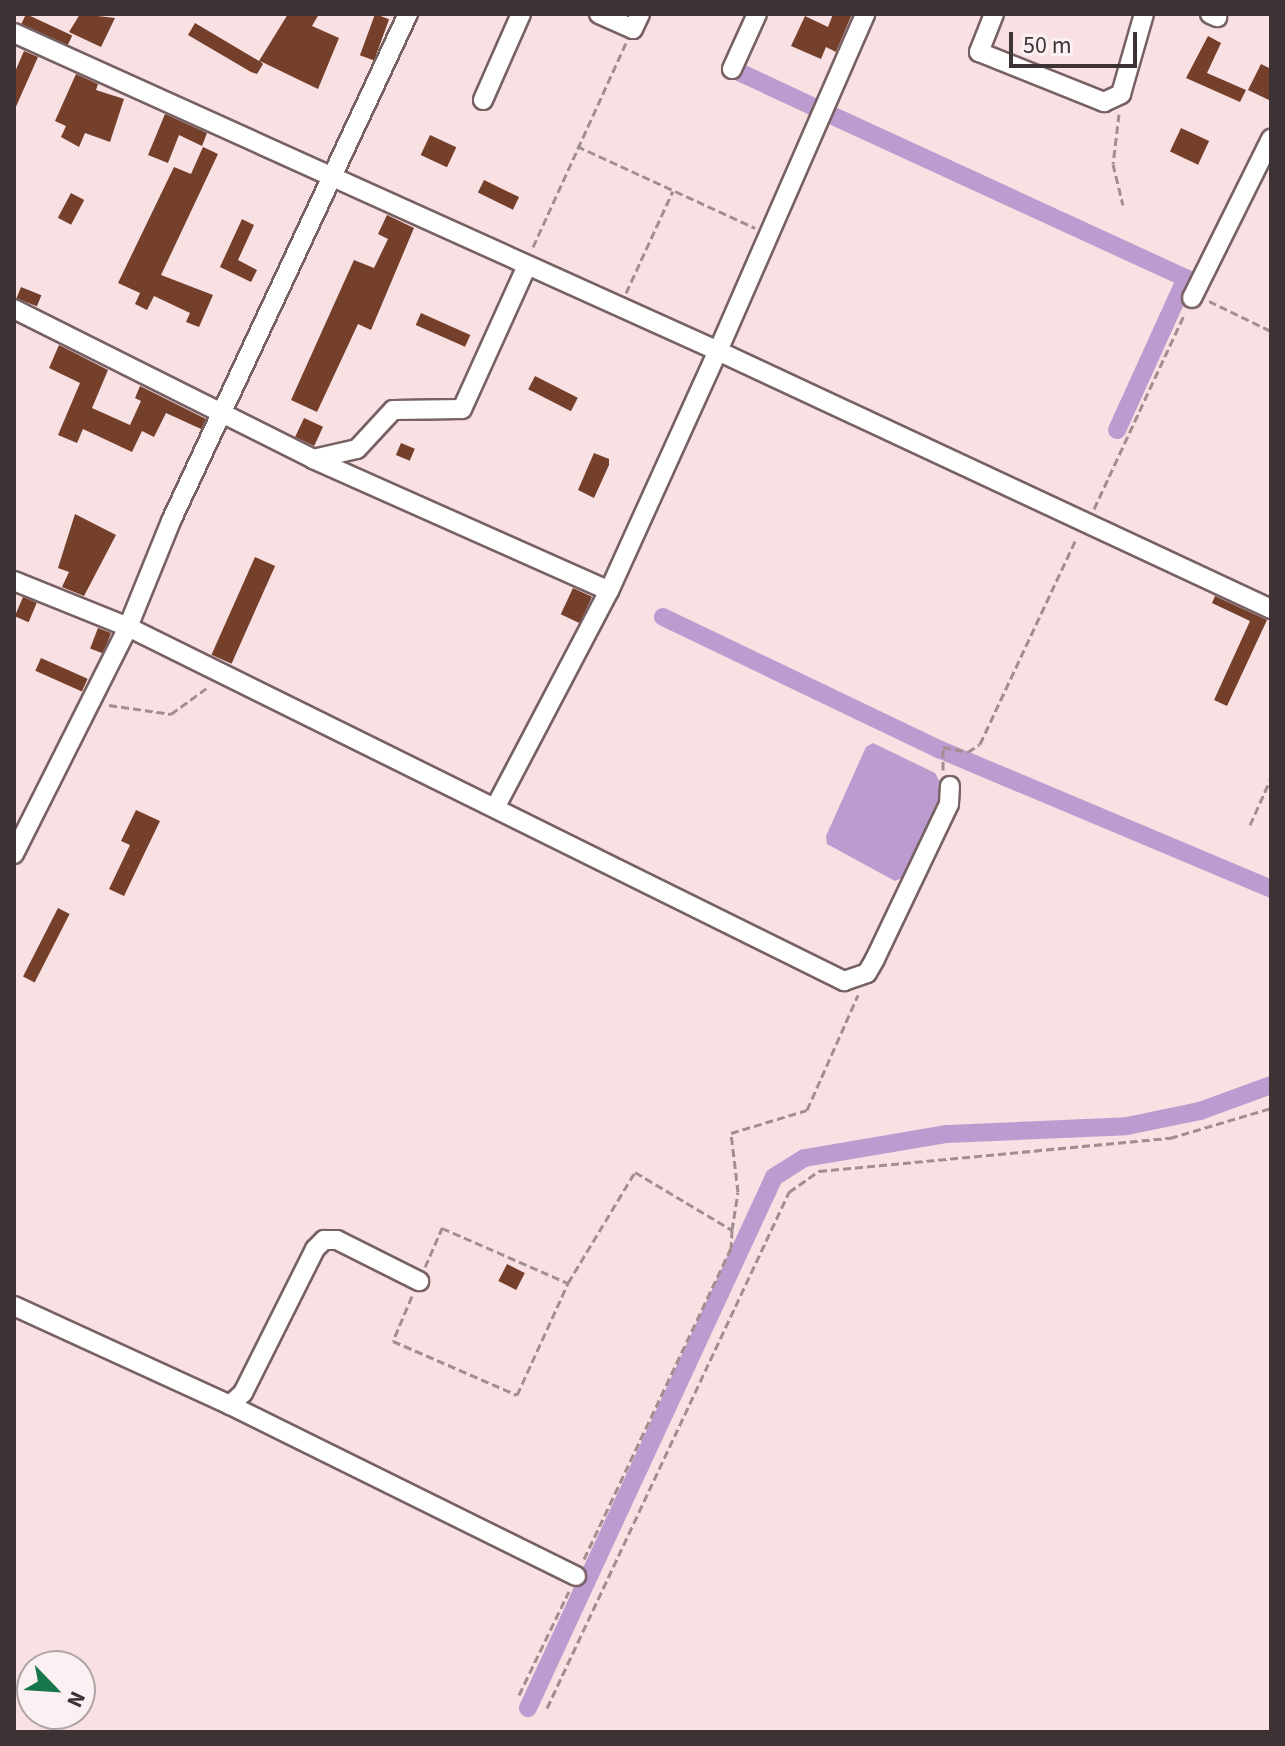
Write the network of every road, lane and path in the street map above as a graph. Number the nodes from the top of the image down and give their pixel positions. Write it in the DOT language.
graph roads {
  1 [pos="408,14"];
  2 [pos="521,14"];
  3 [pos="599,14"];
  4 [pos="757,14"];
  5 [pos="865,14"];
  6 [pos="994,14"];
  7 [pos="1144,14"];
  8 [pos="636,21"];
  9 [pos="14,33"];
  10 [pos="732,69"];
  11 [pos="1121,94"];
  12 [pos="483,100"];
  13 [pos="1271,139"];
  14 [pos="577,146"];
  15 [pos="1263,177"];
  16 [pos="335,178"];
  17 [pos="673,191"];
  18 [pos="1123,205"];
  19 [pos="768,234"];
  20 [pos="527,266"];
  21 [pos="1193,296"];
  22 [pos="619,308"];
  23 [pos="14,309"];
  24 [pos="1271,331"];
  25 [pos="718,351"];
  26 [pos="222,413"];
  27 [pos="313,459"];
  28 [pos="14,581"];
  29 [pos="609,591"];
  30 [pos="1271,609"];
  31 [pos="128,627"];
  32 [pos="229,677"];
  33 [pos="88,707"];
  34 [pos="943,747"];
  35 [pos="940,754"];
  36 [pos="1271,778"];
  37 [pos="950,786"];
  38 [pos="496,806"];
  39 [pos="1250,825"];
  40 [pos="14,854"];
  41 [pos="867,973"];
  42 [pos="1271,1108"];
  43 [pos="732,1230"];
  44 [pos="419,1281"];
  45 [pos="568,1283"];
  46 [pos="14,1306"];
  47 [pos="230,1405"];
  48 [pos="576,1576"];
  49 [pos="519,1695"];
  50 [pos="547,1708"];
  1 -- 16 [label="street"];
  2 -- 12 [label="street"];
  3 -- 8 [label="street"];
  4 -- 10 [label="street"];
  5 -- 19 [label="street"];
  6 -- 11 [label="street"];
  7 -- 11 [label="street"];
  8 -- 14 [label="path"];
  9 -- 16 [label="street"];
  11 -- 18 [label="path"];
  13 -- 15 [label="street"];
  14 -- 17 [label="path"];
  14 -- 20 [label="path"];
  15 -- 21 [label="street"];
  16 -- 20 [label="street"];
  16 -- 26 [label="street"];
  17 -- 19 [label="path"];
  17 -- 22 [label="path"];
  19 -- 25 [label="street"];
  20 -- 22 [label="street"];
  20 -- 27 [label="street"];
  21 -- 24 [label="path"];
  22 -- 25 [label="street"];
  23 -- 26 [label="street"];
  25 -- 29 [label="street"];
  25 -- 30 [label="street"];
  26 -- 27 [label="street"];
  26 -- 31 [label="street"];
  27 -- 29 [label="street"];
  28 -- 31 [label="street"];
  29 -- 38 [label="street"];
  31 -- 32 [label="street"];
  31 -- 33 [label="street"];
  32 -- 33 [label="path"];
  32 -- 38 [label="street"];
  33 -- 40 [label="street"];
  34 -- 35 [label="path"];
  36 -- 39 [label="path"];
  37 -- 41 [label="street"];
  38 -- 41 [label="street"];
  41 -- 43 [label="path"];
  42 -- 50 [label="path"];
  43 -- 45 [label="path"];
  43 -- 48 [label="path"];
  44 -- 45 [label="path"];
  44 -- 45 [label="path"];
  44 -- 47 [label="street"];
  46 -- 47 [label="street"];
  47 -- 48 [label="street"];
  48 -- 49 [label="path"];
}
